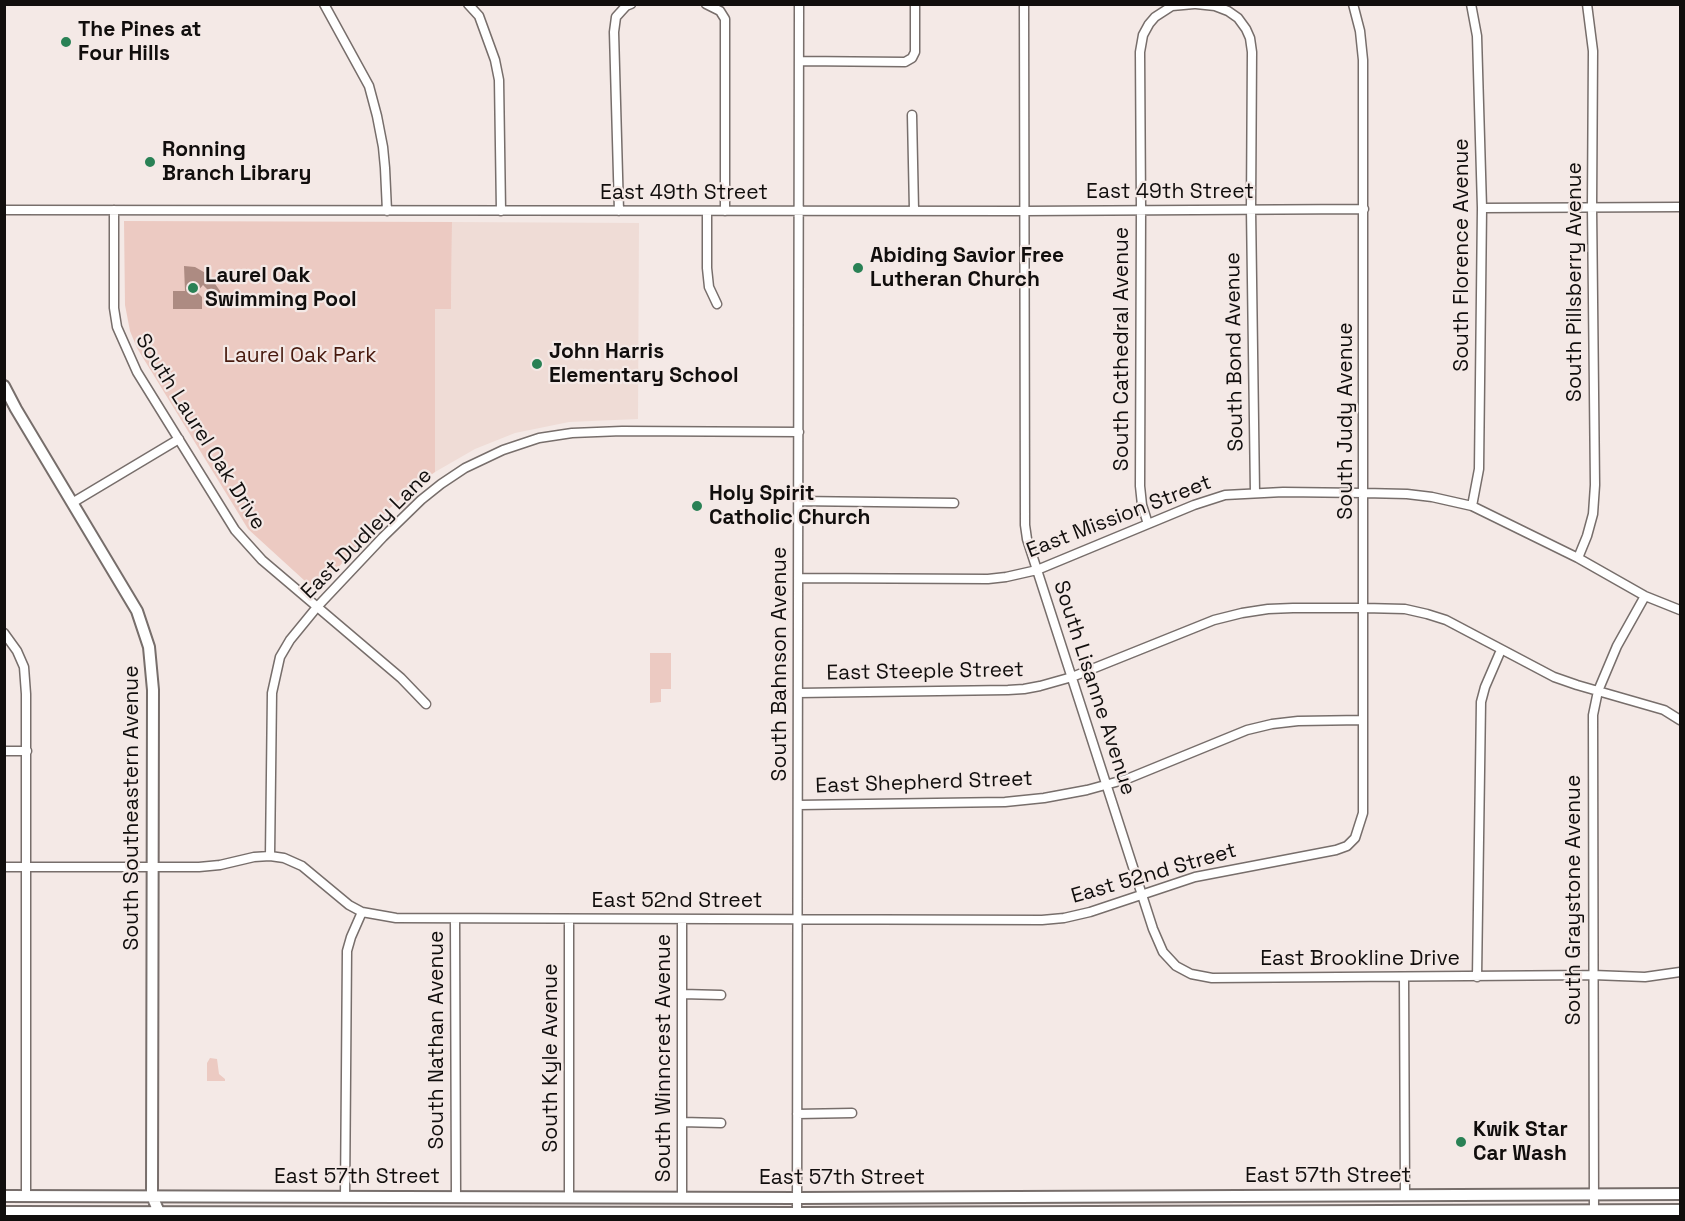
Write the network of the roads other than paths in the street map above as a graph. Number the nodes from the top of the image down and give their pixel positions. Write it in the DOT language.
graph roads {
  1 [pos="324,4"];
  2 [pos="468,4"];
  3 [pos="632,4"];
  4 [pos="706,4"];
  5 [pos="799,4"];
  6 [pos="915,4"];
  7 [pos="1024,4"];
  8 [pos="1195,4"];
  9 [pos="1353,4"];
  10 [pos="1471,4"];
  11 [pos="1587,4"];
  12 [pos="799,61"];
  13 [pos="912,115"];
  14 [pos="1592,207"];
  15 [pos="1680,207"];
  16 [pos="1482,208"];
  17 [pos="1141,209"];
  18 [pos="1251,209"];
  19 [pos="1364,209"];
  20 [pos="4,210"];
  21 [pos="114,210"];
  22 [pos="914,210"];
  23 [pos="387,211"];
  24 [pos="501,211"];
  25 [pos="619,211"];
  26 [pos="707,211"];
  27 [pos="725,211"];
  28 [pos="798,211"];
  29 [pos="1024,211"];
  30 [pos="717,304"];
  31 [pos="4,386"];
  32 [pos="799,432"];
  33 [pos="179,439"];
  34 [pos="1255,493"];
  35 [pos="1364,493"];
  36 [pos="798,501"];
  37 [pos="72,503"];
  38 [pos="954,503"];
  39 [pos="1472,506"];
  40 [pos="1148,524"];
  41 [pos="1578,558"];
  42 [pos="1037,570"];
  43 [pos="798,578"];
  44 [pos="1645,596"];
  45 [pos="317,607"];
  46 [pos="1364,608"];
  47 [pos="1680,610"];
  48 [pos="4,633"];
  49 [pos="1501,650"];
  50 [pos="1072,677"];
  51 [pos="1598,691"];
  52 [pos="798,693"];
  53 [pos="426,704"];
  54 [pos="1364,720"];
  55 [pos="1680,720"];
  56 [pos="4,751"];
  57 [pos="27,751"];
  58 [pos="1106,784"];
  59 [pos="798,805"];
  60 [pos="1355,838"];
  61 [pos="1125,843"];
  62 [pos="270,856"];
  63 [pos="4,867"];
  64 [pos="26,867"];
  65 [pos="152,867"];
  66 [pos="1142,895"];
  67 [pos="362,912"];
  68 [pos="455,919"];
  69 [pos="569,919"];
  70 [pos="682,919"];
  71 [pos="798,919"];
  72 [pos="1680,972"];
  73 [pos="1593,975"];
  74 [pos="1404,977"];
  75 [pos="1478,977"];
  76 [pos="682,994"];
  77 [pos="722,995"];
  78 [pos="852,1113"];
  79 [pos="797,1114"];
  80 [pos="682,1122"];
  81 [pos="722,1123"];
  82 [pos="1594,1194"];
  83 [pos="1680,1194"];
  84 [pos="1406,1195"];
  85 [pos="4,1196"];
  86 [pos="26,1196"];
  87 [pos="152,1196"];
  88 [pos="345,1197"];
  89 [pos="456,1197"];
  90 [pos="682,1197"];
  91 [pos="569,1198"];
  92 [pos="797,1198"];
  93 [pos="1680,1210"];
  94 [pos="4,1212"];
  95 [pos="1594,1213"];
  96 [pos="144,1214"];
  97 [pos="159,1214"];
  98 [pos="797,1215"];
  1 -- 23 [label="street"];
  2 -- 24 [label="street"];
  3 -- 25 [label="street"];
  4 -- 27 [label="street"];
  5 -- 12 [label="street, South Bahnson Avenue"];
  6 -- 12 [label="street"];
  7 -- 29 [label="street, South Lisanne Avenue"];
  8 -- 17 [label="street, South Cathedral Avenue"];
  8 -- 18 [label="street, South Bond Avenue"];
  9 -- 19 [label="street, South Judy Avenue"];
  10 -- 16 [label="street, South Florence Avenue"];
  11 -- 14 [label="street, South Pillsberry Avenue"];
  12 -- 28 [label="street, South Bahnson Avenue"];
  13 -- 22 [label="street"];
  14 -- 15 [label="street"];
  14 -- 16 [label="street"];
  14 -- 41 [label="street, South Pillsberry Avenue"];
  16 -- 39 [label="street, South Florence Avenue"];
  17 -- 18 [label="street, East 49th Street"];
  17 -- 29 [label="street, East 49th Street"];
  17 -- 40 [label="street, South Cathedral Avenue"];
  18 -- 19 [label="street, East 49th Street"];
  18 -- 34 [label="street, South Bond Avenue"];
  19 -- 35 [label="street, South Judy Avenue"];
  20 -- 21 [label="street, East 49th Street"];
  21 -- 23 [label="street, East 49th Street"];
  21 -- 33 [label="street, South Laurel Oak Drive"];
  22 -- 28 [label="street, East 49th Street"];
  22 -- 29 [label="street, East 49th Street"];
  23 -- 24 [label="street, East 49th Street"];
  24 -- 25 [label="street, East 49th Street"];
  25 -- 26 [label="street, East 49th Street"];
  26 -- 27 [label="street, East 49th Street"];
  26 -- 30 [label="street"];
  27 -- 28 [label="street, East 49th Street"];
  28 -- 32 [label="street, South Bahnson Avenue"];
  29 -- 42 [label="street, South Lisanne Avenue"];
  31 -- 37 [label="main road, South Southeastern Avenue"];
  32 -- 36 [label="street, South Bahnson Avenue"];
  32 -- 45 [label="street, East Dudley Lane"];
  33 -- 37 [label="street"];
  33 -- 45 [label="street, South Laurel Oak Drive"];
  34 -- 35 [label="street, East Mission Street"];
  34 -- 40 [label="street, East Mission Street"];
  35 -- 39 [label="street, East Mission Street"];
  35 -- 46 [label="street, South Judy Avenue"];
  36 -- 38 [label="street"];
  36 -- 43 [label="street, South Bahnson Avenue"];
  37 -- 65 [label="main road, South Southeastern Avenue"];
  39 -- 41 [label="street, East Mission Street"];
  40 -- 42 [label="street, East Mission Street"];
  41 -- 44 [label="street, East Mission Street"];
  42 -- 43 [label="street, East Mission Street"];
  42 -- 50 [label="street, South Lisanne Avenue"];
  43 -- 52 [label="street, South Bahnson Avenue"];
  44 -- 47 [label="street, East Mission Street"];
  44 -- 51 [label="street, South Graystone Avenue"];
  45 -- 53 [label="street, South Laurel Oak Drive"];
  45 -- 62 [label="street, East Dudley Lane"];
  46 -- 49 [label="street, East Steeple Street"];
  46 -- 50 [label="street, East Steeple Street"];
  46 -- 54 [label="street, South Judy Avenue"];
  48 -- 57 [label="street"];
  49 -- 51 [label="street, East Steeple Street"];
  49 -- 75 [label="street"];
  50 -- 52 [label="street, East Steeple Street"];
  50 -- 58 [label="street, South Lisanne Avenue"];
  51 -- 55 [label="street, East Steeple Street"];
  51 -- 73 [label="street, South Graystone Avenue"];
  52 -- 59 [label="street, South Bahnson Avenue"];
  54 -- 58 [label="street, East Shepherd Street"];
  54 -- 60 [label="street, South Judy Avenue"];
  56 -- 57 [label="street"];
  57 -- 64 [label="street"];
  58 -- 59 [label="street, East Shepherd Street"];
  58 -- 61 [label="street, South Lisanne Avenue"];
  59 -- 71 [label="street, South Bahnson Avenue"];
  60 -- 66 [label="street, East 52nd Street"];
  61 -- 66 [label="street, East Brookline Drive"];
  62 -- 65 [label="street, East 52nd Street"];
  62 -- 67 [label="street, East 52nd Street"];
  63 -- 64 [label="street, East 52nd Street"];
  64 -- 65 [label="street, East 52nd Street"];
  64 -- 86 [label="street"];
  65 -- 87 [label="main road, South Southeastern Avenue"];
  66 -- 71 [label="street, East 52nd Street"];
  66 -- 74 [label="street, East Brookline Drive"];
  67 -- 68 [label="street, East 52nd Street"];
  67 -- 88 [label="street"];
  68 -- 69 [label="street, East 52nd Street"];
  68 -- 89 [label="street, South Nathan Avenue"];
  69 -- 70 [label="street, East 52nd Street"];
  69 -- 91 [label="street, South Kyle Avenue"];
  70 -- 71 [label="street, East 52nd Street"];
  70 -- 76 [label="street, South Winncrest Avenue"];
  71 -- 79 [label="street, South Bahnson Avenue"];
  72 -- 73 [label="street, East Brookline Drive"];
  73 -- 75 [label="street, East Brookline Drive"];
  73 -- 82 [label="street, South Graystone Avenue"];
  74 -- 75 [label="street, East Brookline Drive"];
  74 -- 84 [label="street"];
  76 -- 77 [label="street"];
  76 -- 80 [label="street, South Winncrest Avenue"];
  78 -- 79 [label="street"];
  79 -- 92 [label="street, South Bahnson Avenue"];
  80 -- 81 [label="street"];
  80 -- 90 [label="street, South Winncrest Avenue"];
  82 -- 83 [label="main road, East 57th Street"];
  82 -- 84 [label="main road, East 57th Street"];
  82 -- 95 [label="street, South Graystone Avenue"];
  84 -- 92 [label="main road, East 57th Street"];
  85 -- 86 [label="main road, East 57th Street"];
  86 -- 87 [label="main road, East 57th Street"];
  87 -- 88 [label="main road, East 57th Street"];
  87 -- 96 [label="main road, South Southeastern Avenue"];
  87 -- 97 [label="main road, South Southeastern Avenue"];
  88 -- 89 [label="main road, East 57th Street"];
  89 -- 91 [label="main road, East 57th Street"];
  90 -- 91 [label="main road, East 57th Street"];
  90 -- 92 [label="main road, East 57th Street"];
  92 -- 98 [label="street, South Bahnson Avenue"];
  93 -- 95 [label="main road, East 57th Street"];
  94 -- 96 [label="main road, East 57th Street"];
  95 -- 98 [label="main road, East 57th Street"];
  96 -- 97 [label="main road, East 57th Street"];
  97 -- 98 [label="main road, East 57th Street"];
}
